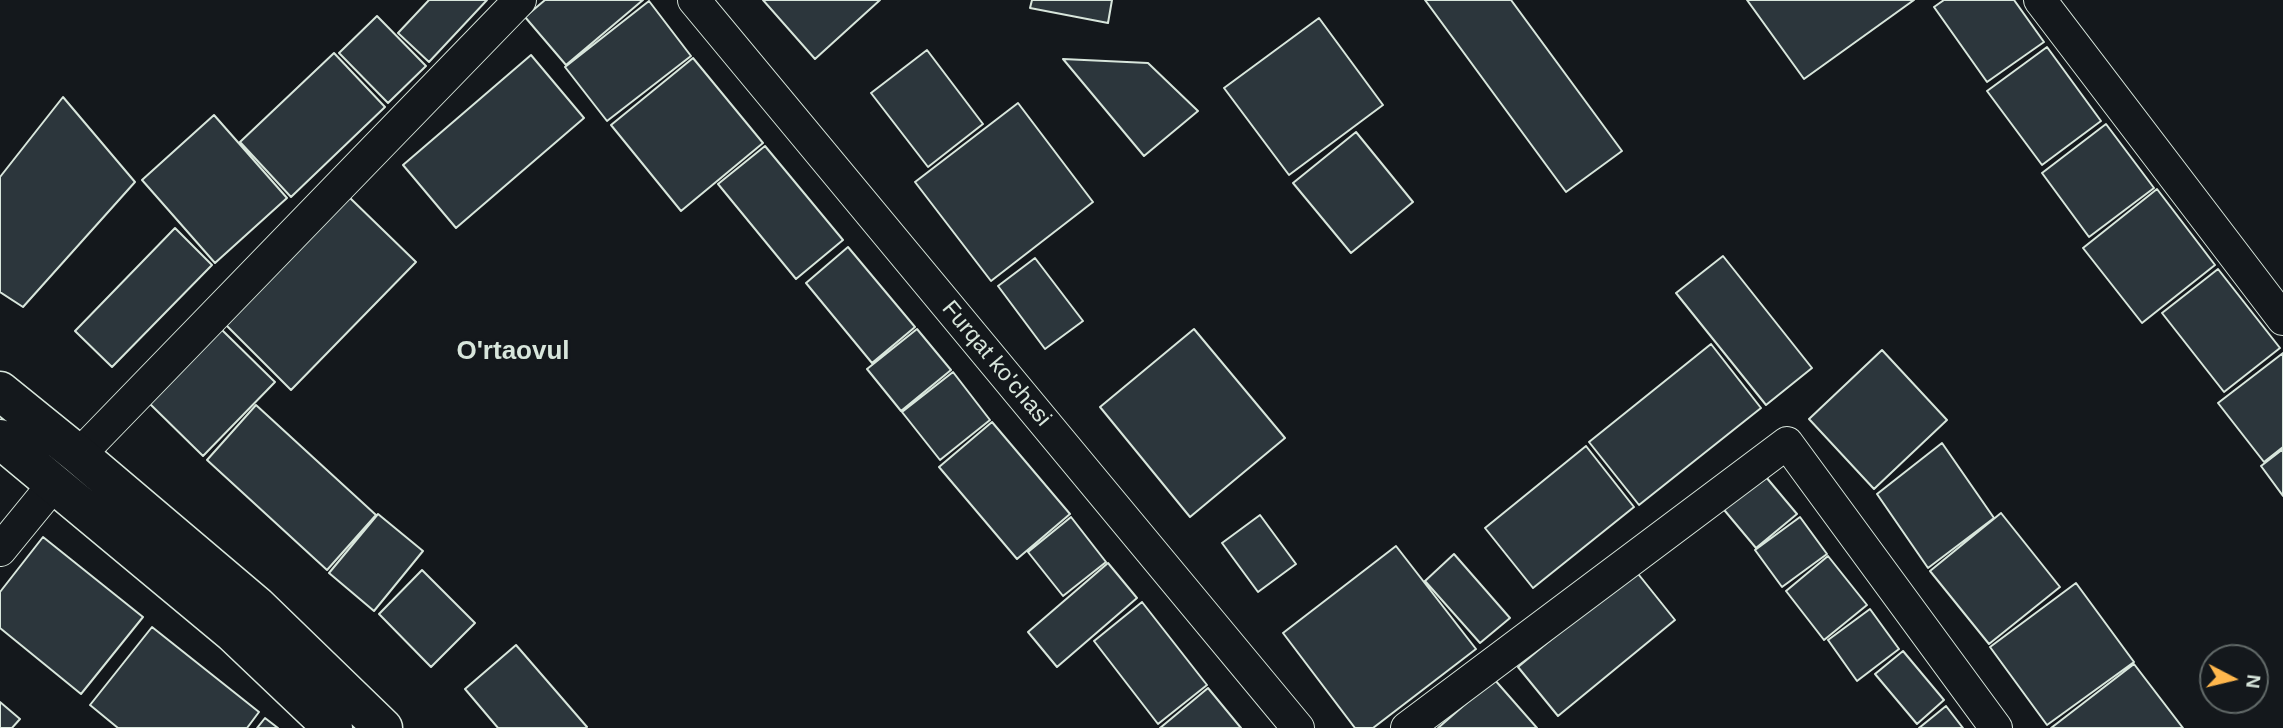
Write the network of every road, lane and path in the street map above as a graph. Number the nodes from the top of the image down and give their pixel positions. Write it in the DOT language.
graph roads {
  1 [pos="520,0"];
  2 [pos="694,0"];
  3 [pos="2040,0"];
  4 [pos="2283,319"];
  5 [pos="0,391"];
  6 [pos="0,439"];
  7 [pos="79,455"];
  8 [pos="54,484"];
  9 [pos="0,550"];
  10 [pos="333,728"];
  11 [pos="383,728"];
  12 [pos="1298,728"];
  13 [pos="1407,728"];
  14 [pos="1996,728"];
  1 -- 7 [label="street"];
  2 -- 12 [label="street, Furqat ko'chasi"];
  3 -- 4 [label="street"];
  5 -- 7 [label="main road"];
  6 -- 8 [label="main road"];
  7 -- 11 [label="main road"];
  8 -- 9 [label="street"];
  8 -- 10 [label="main road"];
  13 -- 14 [label="street"];
}
